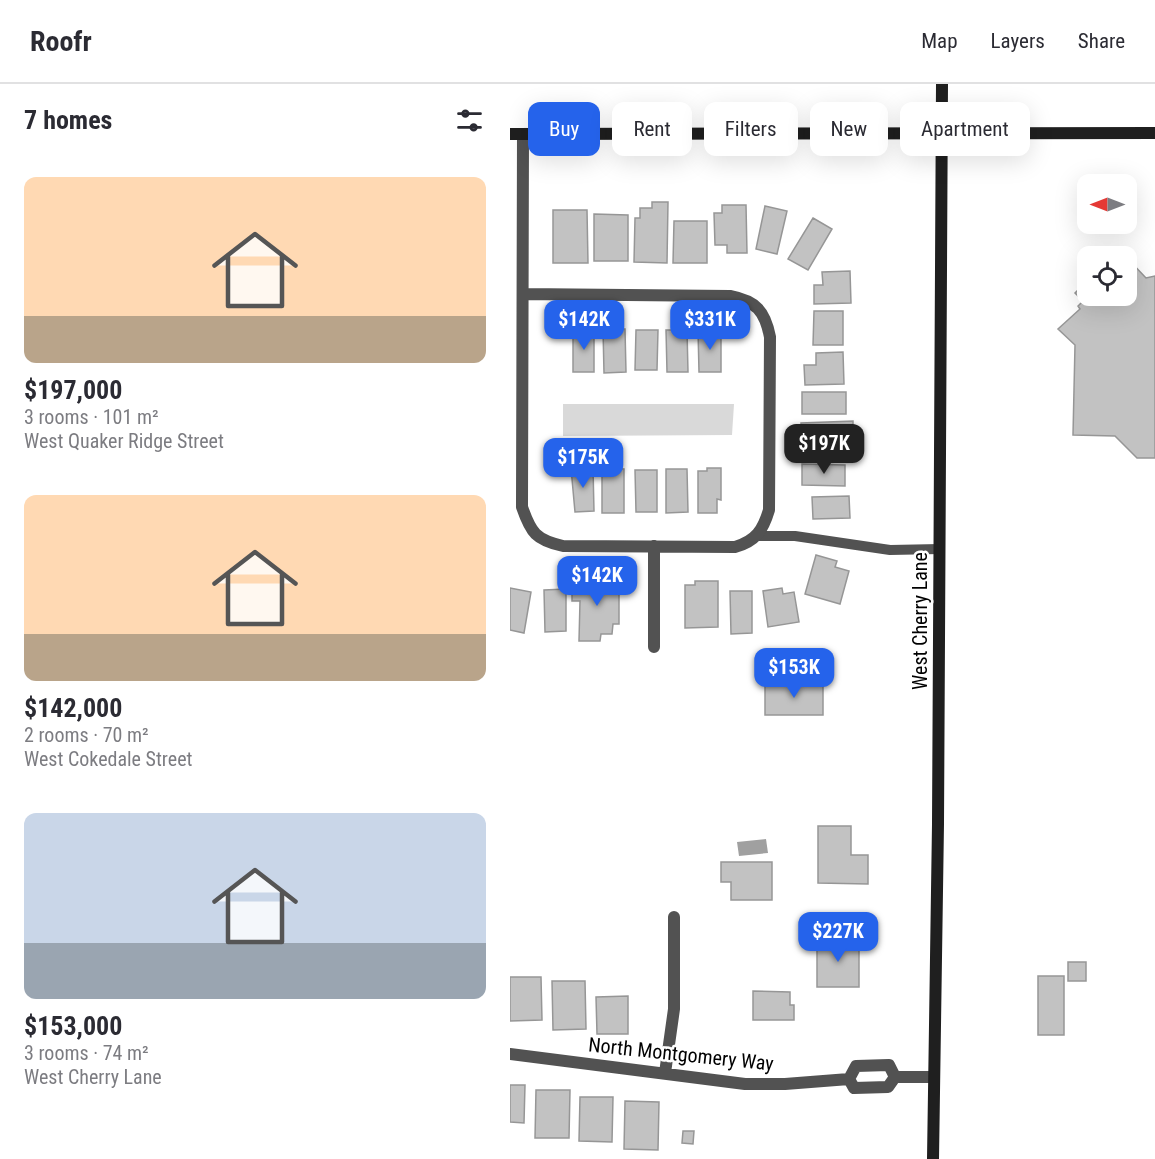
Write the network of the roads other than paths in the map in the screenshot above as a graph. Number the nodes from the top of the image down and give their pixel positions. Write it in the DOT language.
graph roads {
  1 [pos="942,84"];
  2 [pos="942,102"];
  3 [pos="1155,133"];
  4 [pos="516,134"];
  5 [pos="900,134"];
  6 [pos="1030,134"];
  7 [pos="943,156"];
  8 [pos="523,294"];
  9 [pos="758,536"];
  10 [pos="654,546"];
  11 [pos="940,549"];
  12 [pos="654,647"];
  13 [pos="674,917"];
  14 [pos="510,1054"];
  15 [pos="665,1073"];
  16 [pos="895,1077"];
  17 [pos="934,1077"];
  18 [pos="849,1079"];
  19 [pos="933,1159"];
  1 -- 2 [label="main road, West Cherry Lane"];
  3 -- 6 [label="main road"];
  4 -- 5 [label="main road"];
  4 -- 8 [label="street"];
  7 -- 11 [label="main road, West Cherry Lane"];
  8 -- 9 [label="street"];
  8 -- 10 [label="street"];
  9 -- 10 [label="street"];
  9 -- 11 [label="lane"];
  10 -- 12 [label="street"];
  11 -- 17 [label="main road, West Cherry Lane"];
  13 -- 15 [label="street"];
  14 -- 15 [label="street, North Montgomery Way"];
  15 -- 18 [label="street, North Montgomery Way"];
  16 -- 17 [label="street, North Montgomery Way"];
  16 -- 18 [label="street, North Montgomery Way"];
  16 -- 18 [label="street, North Montgomery Way"];
  17 -- 19 [label="main road, West Cherry Lane"];
}
